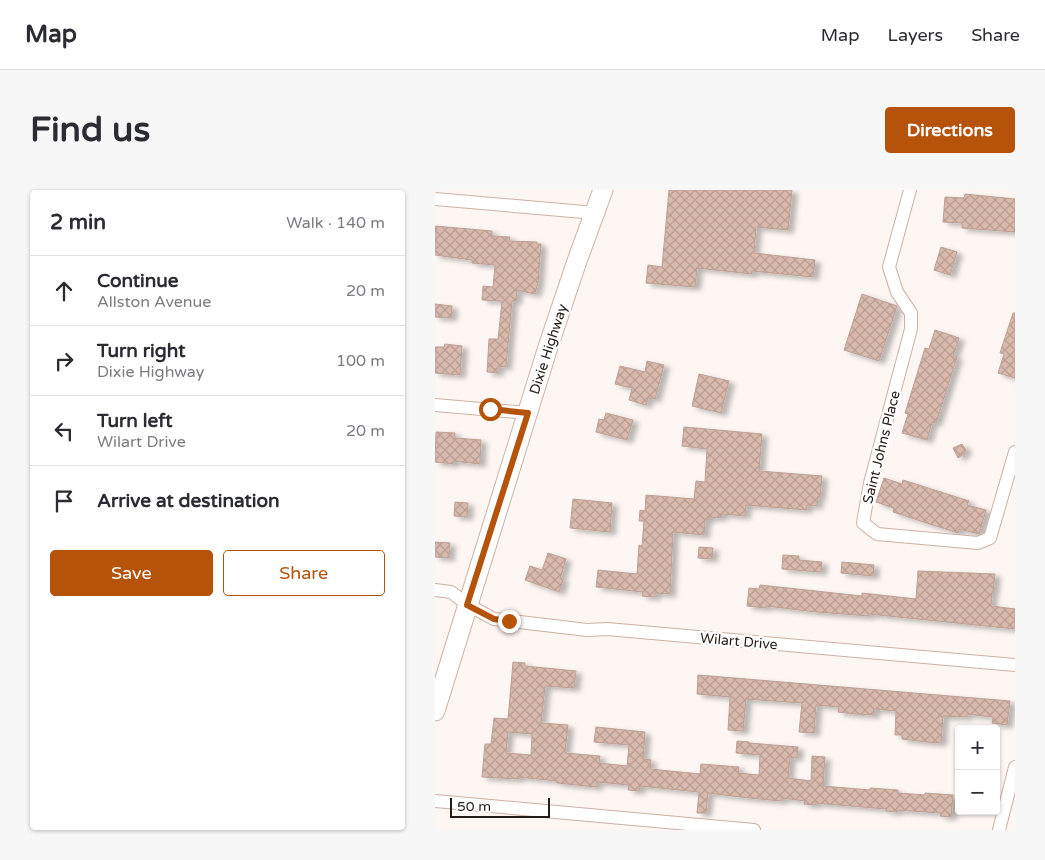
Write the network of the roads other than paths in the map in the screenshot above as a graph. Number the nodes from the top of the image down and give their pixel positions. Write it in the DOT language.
graph roads {
  1 [pos="603,190"];
  2 [pos="909,190"];
  3 [pos="435,199"];
  4 [pos="595,213"];
  5 [pos="435,405"];
  6 [pos="528,413"];
  7 [pos="1015,452"];
  8 [pos="435,590"];
  9 [pos="467,605"];
  10 [pos="1015,665"];
  11 [pos="437,701"];
  12 [pos="1015,767"];
  13 [pos="435,801"];
  14 [pos="754,830"];
  15 [pos="999,830"];
  1 -- 4 [label="main road, Dixie Highway"];
  2 -- 7 [label="street, Saint Johns Place"];
  3 -- 4 [label="street"];
  4 -- 6 [label="main road, Dixie Highway"];
  5 -- 6 [label="street"];
  6 -- 9 [label="main road, Dixie Highway"];
  8 -- 9 [label="street, Wilart Drive"];
  9 -- 10 [label="street, Wilart Drive"];
  9 -- 11 [label="main road, Dixie Highway"];
  12 -- 15 [label="street"];
  13 -- 14 [label="street"];
}
